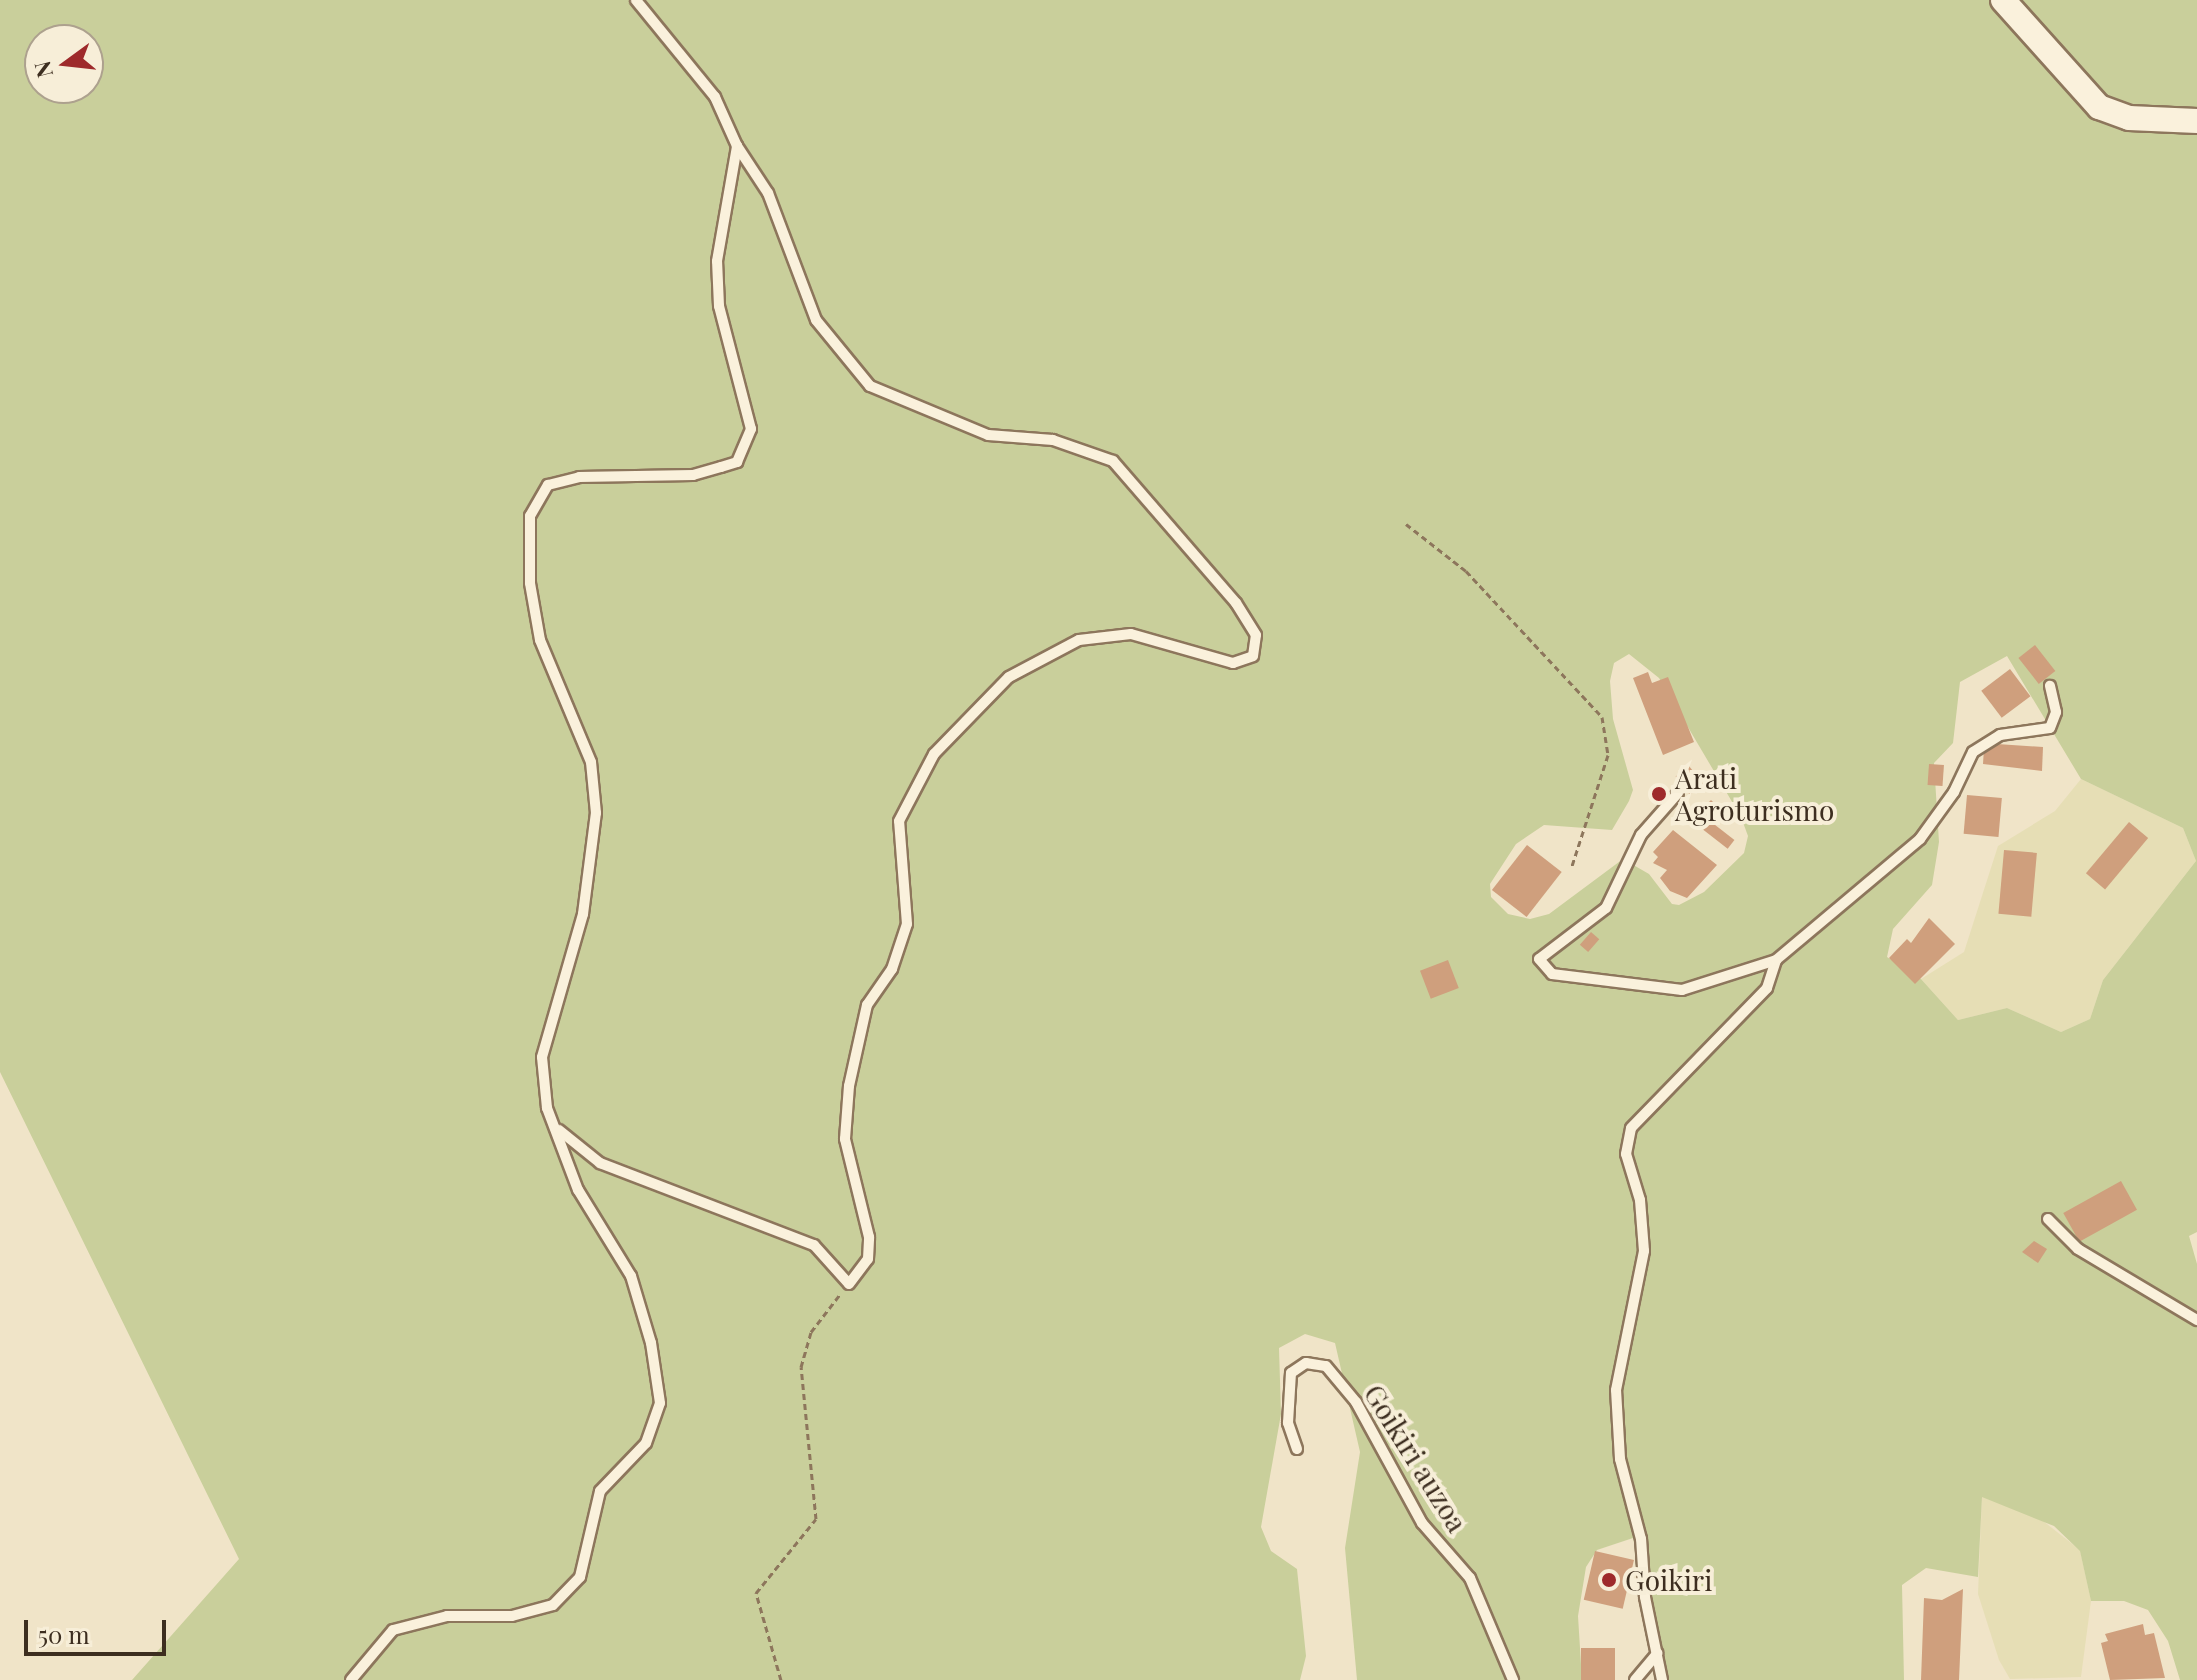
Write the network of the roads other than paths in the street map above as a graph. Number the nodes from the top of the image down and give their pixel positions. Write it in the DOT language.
graph roads {
  1 [pos="636,0"];
  2 [pos="2003,0"];
  3 [pos="2197,121"];
  4 [pos="737,146"];
  5 [pos="2050,686"];
  6 [pos="1678,793"];
  7 [pos="1776,960"];
  8 [pos="558,1130"];
  9 [pos="2048,1219"];
  10 [pos="2197,1320"];
  11 [pos="1297,1449"];
  12 [pos="1658,1653"];
  13 [pos="351,1680"];
  14 [pos="1513,1680"];
  15 [pos="1635,1680"];
  16 [pos="1662,1680"];
  1 -- 4 [label="lane"];
  2 -- 3 [label="street"];
  4 -- 8 [label="lane"];
  4 -- 8 [label="lane"];
  5 -- 7 [label="lane"];
  6 -- 7 [label="lane"];
  7 -- 12 [label="lane"];
  8 -- 13 [label="lane"];
  9 -- 10 [label="lane"];
  11 -- 14 [label="lane, Goikiri auzoa"];
  12 -- 15 [label="lane"];
  12 -- 16 [label="lane"];
}
